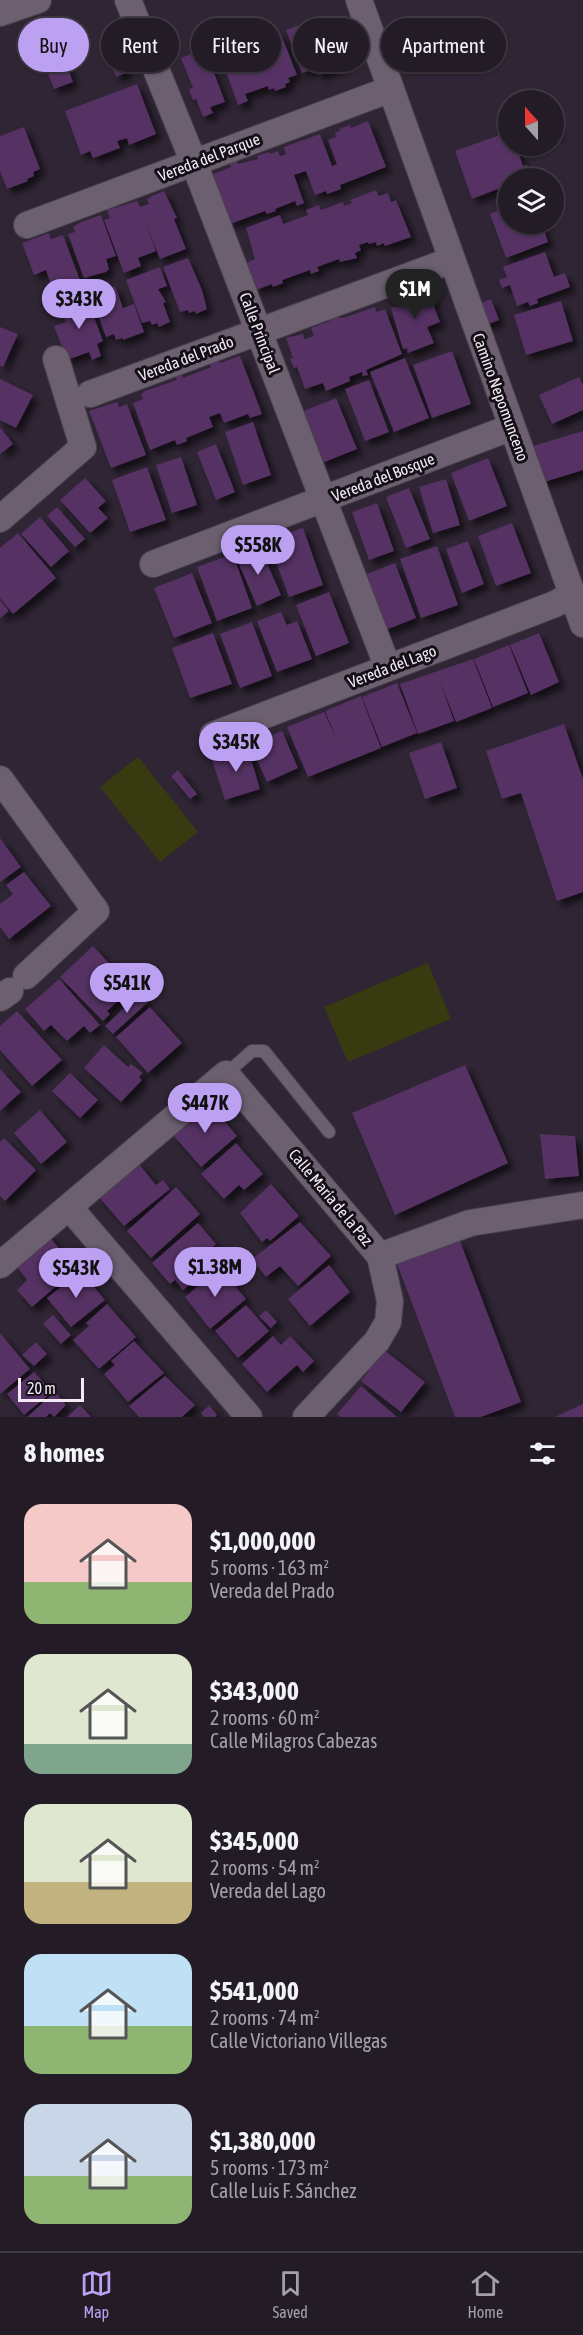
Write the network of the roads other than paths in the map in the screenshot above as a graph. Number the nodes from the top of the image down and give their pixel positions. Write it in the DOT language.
graph roads {
  1 [pos="38,0"];
  2 [pos="128,0"];
  3 [pos="359,0"];
  4 [pos="0,13"];
  5 [pos="391,89"];
  6 [pos="194,163"];
  7 [pos="27,225"];
  8 [pos="452,260"];
  9 [pos="259,331"];
  10 [pos="56,359"];
  11 [pos="90,394"];
  12 [pos="512,427"];
  13 [pos="323,500"];
  14 [pos="0,519"];
  15 [pos="153,564"];
  16 [pos="571,596"];
  17 [pos="583,624"];
  18 [pos="388,668"];
  19 [pos="213,735"];
  20 [pos="0,779"];
  21 [pos="12,989"];
  22 [pos="226,1074"];
  23 [pos="329,1132"];
  24 [pos="583,1205"];
  25 [pos="69,1207"];
  26 [pos="380,1256"];
  27 [pos="0,1265"];
  28 [pos="249,1417"];
  29 [pos="306,1417"];
  1 -- 4 [label="street"];
  2 -- 6 [label="street, Calle Principal"];
  3 -- 5 [label="street, Camino Nepomunceno"];
  5 -- 6 [label="street, Vereda del Parque"];
  5 -- 8 [label="street, Camino Nepomunceno"];
  6 -- 7 [label="street, Vereda del Parque"];
  6 -- 9 [label="street, Calle Principal"];
  8 -- 9 [label="street, Vereda del Prado"];
  8 -- 12 [label="street, Camino Nepomunceno"];
  9 -- 11 [label="street, Vereda del Prado"];
  9 -- 13 [label="street, Calle Principal"];
  10 -- 14 [label="street"];
  12 -- 13 [label="street, Vereda del Bosque"];
  12 -- 16 [label="street, Camino Nepomunceno"];
  13 -- 15 [label="street, Vereda del Bosque"];
  13 -- 18 [label="street, Calle Principal"];
  16 -- 17 [label="street, Camino Nepomunceno"];
  16 -- 18 [label="street, Vereda del Lago"];
  18 -- 19 [label="street, Vereda del Lago"];
  20 -- 21 [label="street"];
  22 -- 23 [label="lane"];
  22 -- 25 [label="street"];
  22 -- 26 [label="street, Calle María de la Paz"];
  24 -- 26 [label="street"];
  25 -- 27 [label="street"];
  25 -- 28 [label="street"];
  26 -- 29 [label="street, Calle María de la Paz"];
}
